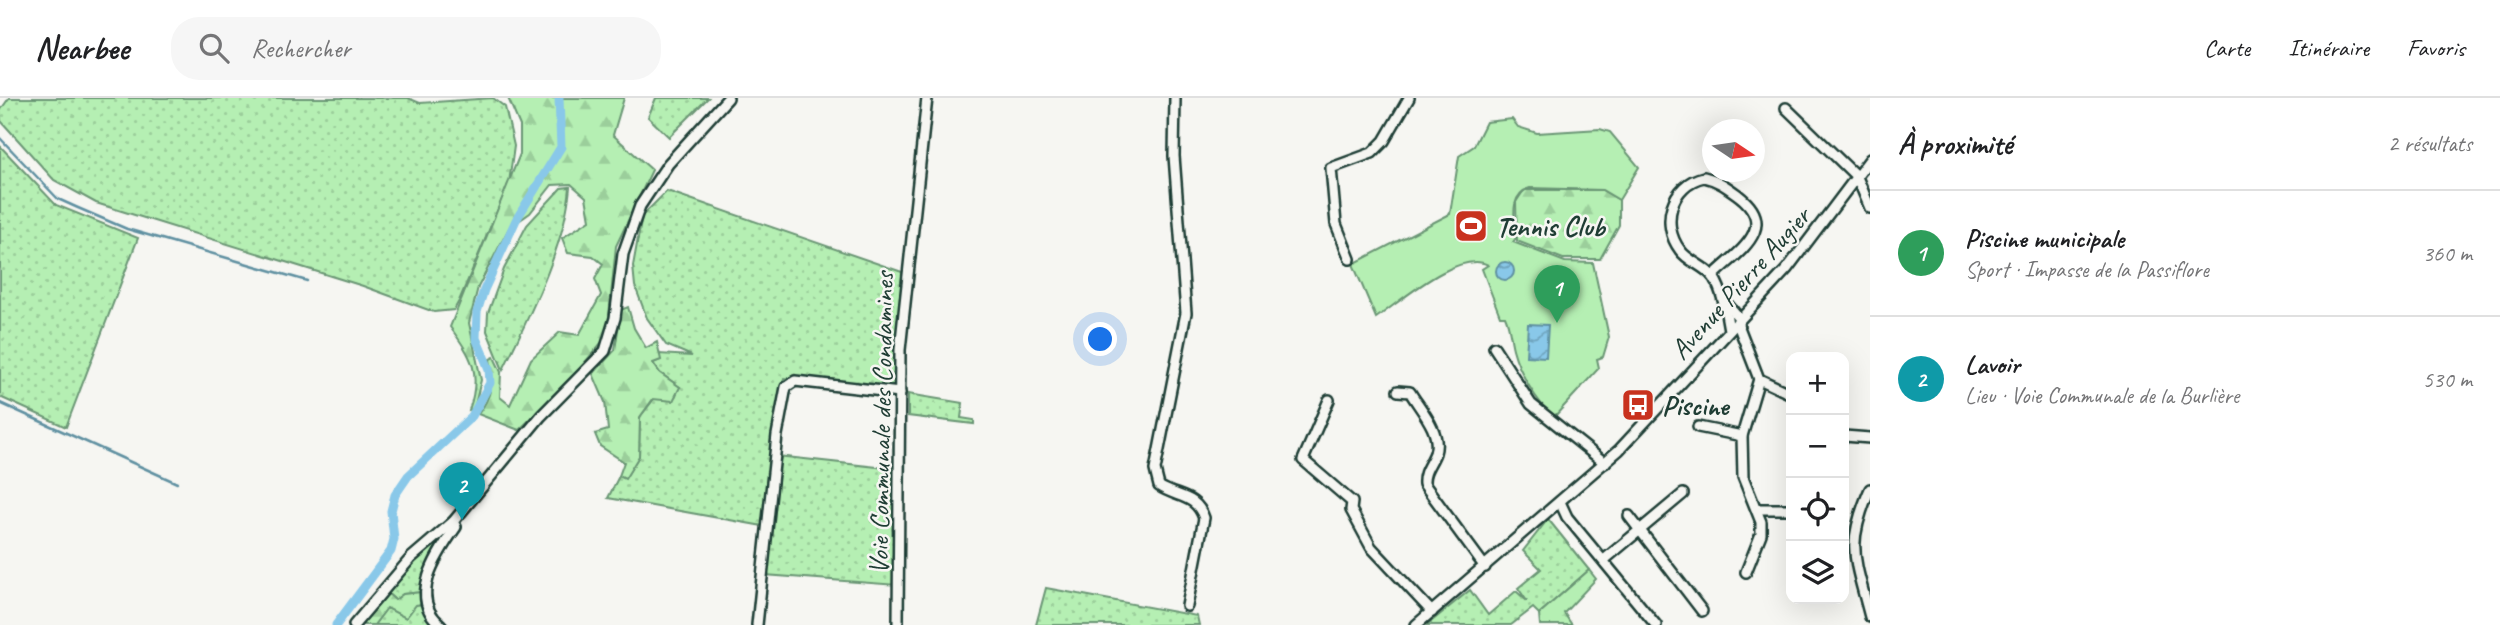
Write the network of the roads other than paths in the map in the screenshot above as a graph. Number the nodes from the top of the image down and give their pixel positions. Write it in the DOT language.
graph roads {
  1 [pos="729,98"];
  2 [pos="927,98"];
  3 [pos="1175,98"];
  4 [pos="1409,98"];
  5 [pos="1786,108"];
  6 [pos="1870,159"];
  7 [pos="1857,177"];
  8 [pos="1848,192"];
  9 [pos="1869,206"];
  10 [pos="1350,259"];
  11 [pos="1713,276"];
  12 [pos="1722,297"];
  13 [pos="1739,321"];
  14 [pos="1730,330"];
  15 [pos="1494,347"];
  16 [pos="1759,379"];
  17 [pos="1398,391"];
  18 [pos="1786,392"];
  19 [pos="900,393"];
  20 [pos="1329,400"];
  21 [pos="1698,427"];
  22 [pos="1742,436"];
  23 [pos="1849,436"];
  24 [pos="1870,438"];
  25 [pos="1605,463"];
  26 [pos="1870,489"];
  27 [pos="1683,494"];
  28 [pos="1560,502"];
  29 [pos="1757,509"];
  30 [pos="1786,509"];
  31 [pos="1629,516"];
  32 [pos="453,522"];
  33 [pos="1639,529"];
  34 [pos="1604,560"];
  35 [pos="1485,567"];
  36 [pos="1746,572"];
  37 [pos="1187,606"];
  38 [pos="1702,611"];
  39 [pos="1433,612"];
  40 [pos="1870,617"];
  41 [pos="354,625"];
  42 [pos="441,625"];
  43 [pos="757,625"];
  44 [pos="898,625"];
  45 [pos="1416,625"];
  46 [pos="1656,625"];
  1 -- 32 [label="street"];
  2 -- 19 [label="street, Voie Communale des Condamines"];
  3 -- 37 [label="street"];
  4 -- 10 [label="street"];
  5 -- 7 [label="street"];
  6 -- 7 [label="street, Avenue Pierre Augier"];
  7 -- 8 [label="street, Avenue Pierre Augier"];
  7 -- 9 [label="street"];
  8 -- 9 [label="street"];
  8 -- 13 [label="street, Avenue Pierre Augier"];
  11 -- 11 [label="street"];
  11 -- 12 [label="street"];
  12 -- 13 [label="street"];
  12 -- 14 [label="street"];
  13 -- 14 [label="street, Avenue Pierre Augier"];
  13 -- 16 [label="street"];
  14 -- 25 [label="street, Avenue Pierre Augier"];
  15 -- 25 [label="street"];
  16 -- 18 [label="street"];
  16 -- 22 [label="street"];
  17 -- 35 [label="street"];
  19 -- 43 [label="street"];
  19 -- 44 [label="street, Voie Communale des Condamines"];
  20 -- 39 [label="street"];
  21 -- 22 [label="street"];
  22 -- 29 [label="street"];
  23 -- 24 [label="street"];
  25 -- 28 [label="street, Avenue Pierre Augier"];
  26 -- 40 [label="street"];
  27 -- 33 [label="street"];
  28 -- 34 [label="street"];
  28 -- 35 [label="street, Avenue Pierre Augier"];
  29 -- 30 [label="street"];
  29 -- 36 [label="street"];
  31 -- 33 [label="street"];
  32 -- 41 [label="street"];
  32 -- 42 [label="street"];
  33 -- 34 [label="street"];
  33 -- 38 [label="street"];
  34 -- 46 [label="street"];
  35 -- 39 [label="street, Avenue Pierre Augier"];
  39 -- 45 [label="street, Avenue Pierre Augier"];
}
